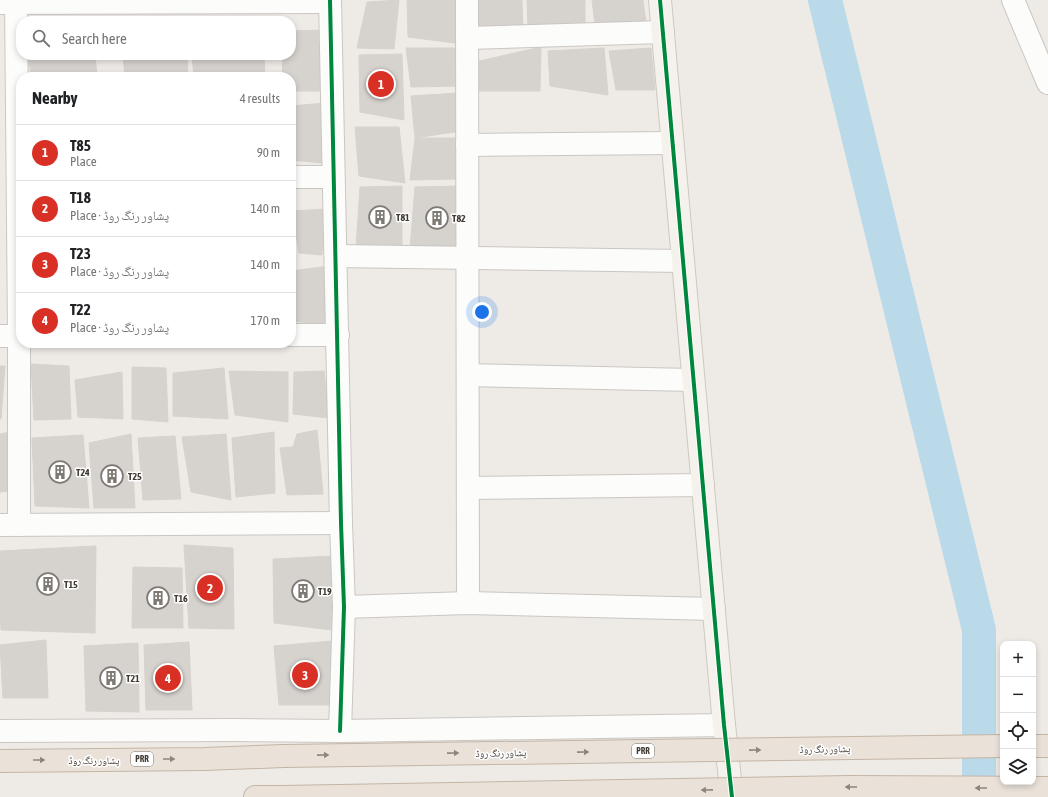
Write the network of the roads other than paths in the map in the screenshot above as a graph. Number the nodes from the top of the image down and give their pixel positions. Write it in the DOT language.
graph roads {
  1 [pos="467,0"];
  2 [pos="660,0"];
  3 [pos="1013,0"];
  4 [pos="330,1"];
  5 [pos="11,2"];
  6 [pos="662,32"];
  7 [pos="467,38"];
  8 [pos="1048,84"];
  9 [pos="672,143"];
  10 [pos="467,145"];
  11 [pos="13,175"];
  12 [pos="296,177"];
  13 [pos="333,177"];
  14 [pos="336,256"];
  15 [pos="467,258"];
  16 [pos="682,261"];
  17 [pos="296,335"];
  18 [pos="338,335"];
  19 [pos="13,336"];
  20 [pos="468,375"];
  21 [pos="693,380"];
  22 [pos="703,485"];
  23 [pos="468,488"];
  24 [pos="341,523"];
  25 [pos="9,525"];
  26 [pos="468,603"];
  27 [pos="344,607"];
  28 [pos="714,609"];
  29 [pos="724,725"];
  30 [pos="0,731"];
  31 [pos="340,731"];
  32 [pos="1000,746"];
  33 [pos="1036,746"];
  34 [pos="1048,746"];
  35 [pos="0,761"];
  36 [pos="1048,788"];
  37 [pos="255,797"];
  38 [pos="282,797"];
  39 [pos="732,797"];
  1 -- 7 [label="street"];
  2 -- 6 [label="street"];
  3 -- 8 [label="street"];
  4 -- 5 [label="street"];
  4 -- 13 [label="street"];
  5 -- 11 [label="street"];
  6 -- 7 [label="street"];
  6 -- 9 [label="street"];
  7 -- 10 [label="street"];
  9 -- 10 [label="street"];
  9 -- 16 [label="street"];
  10 -- 15 [label="street"];
  11 -- 19 [label="street"];
  12 -- 13 [label="street"];
  13 -- 14 [label="street"];
  14 -- 15 [label="street"];
  14 -- 18 [label="street"];
  15 -- 16 [label="street"];
  15 -- 20 [label="street"];
  16 -- 21 [label="street"];
  17 -- 18 [label="street"];
  18 -- 24 [label="street"];
  19 -- 25 [label="street"];
  20 -- 21 [label="street"];
  20 -- 23 [label="street"];
  21 -- 22 [label="street"];
  22 -- 23 [label="street"];
  22 -- 28 [label="street"];
  23 -- 26 [label="street"];
  24 -- 25 [label="street"];
  24 -- 27 [label="street"];
  26 -- 27 [label="street"];
  26 -- 28 [label="street"];
  27 -- 31 [label="street"];
  28 -- 29 [label="street"];
  29 -- 31 [label="street"];
  29 -- 39 [label="street"];
  30 -- 31 [label="street"];
  35 -- 32 [label="highway, پشاور رنگ روڈ / PRR, one-way, bridge"];
  33 -- 34 [label="highway"];
  36 -- 38 [label="highway, one-way, bridge"];
  37 -- 38 [label="highway"];
}
